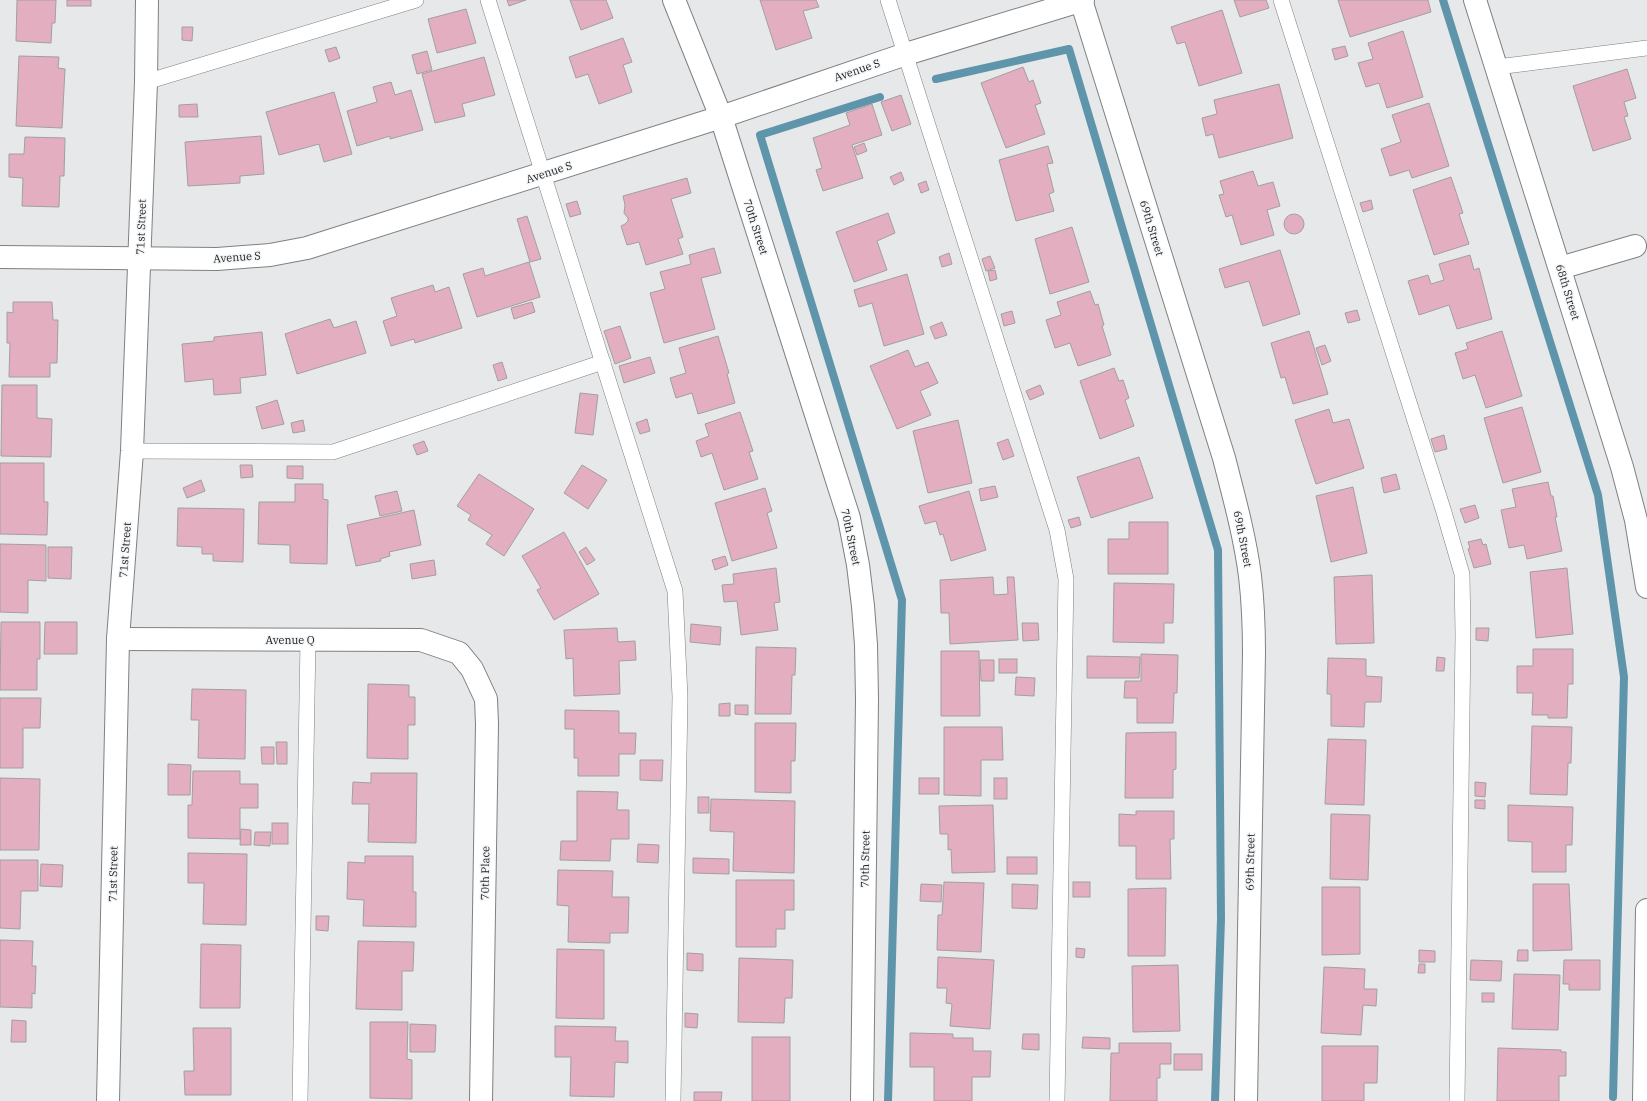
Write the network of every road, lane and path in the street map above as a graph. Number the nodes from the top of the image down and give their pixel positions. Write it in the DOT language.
graph roads {
  1 [pos="147,0"];
  2 [pos="416,0"];
  3 [pos="488,0"];
  4 [pos="674,0"];
  5 [pos="888,0"];
  6 [pos="1082,0"];
  7 [pos="1281,0"];
  8 [pos="1475,0"];
  9 [pos="1647,48"];
  10 [pos="906,54"];
  11 [pos="1497,67"];
  12 [pos="146,82"];
  13 [pos="721,117"];
  14 [pos="543,174"];
  15 [pos="1635,246"];
  16 [pos="0,256"];
  17 [pos="140,258"];
  18 [pos="1560,268"];
  19 [pos="603,362"];
  20 [pos="132,451"];
  21 [pos="1647,586"];
  22 [pos="118,639"];
  23 [pos="308,640"];
  24 [pos="460,653"];
  25 [pos="1647,910"];
  26 [pos="108,1101"];
  27 [pos="300,1101"];
  28 [pos="481,1101"];
  29 [pos="673,1101"];
  30 [pos="862,1101"];
  31 [pos="1057,1101"];
  32 [pos="1246,1101"];
  33 [pos="1457,1101"];
  34 [pos="1644,1101"];
  1 -- 12 [label="street, 71st Street"];
  2 -- 12 [label="lane"];
  3 -- 14 [label="lane"];
  4 -- 13 [label="street, 70th Street"];
  5 -- 10 [label="lane"];
  6 -- 10 [label="street, Avenue S"];
  6 -- 32 [label="street, 69th Street"];
  7 -- 33 [label="lane"];
  8 -- 11 [label="street, 68th Street"];
  9 -- 11 [label="lane"];
  10 -- 13 [label="street, Avenue S"];
  10 -- 31 [label="lane"];
  11 -- 18 [label="street, 68th Street"];
  12 -- 17 [label="street, 71st Street"];
  13 -- 14 [label="street, Avenue S"];
  13 -- 30 [label="street, 70th Street"];
  14 -- 17 [label="street, Avenue S"];
  14 -- 19 [label="lane"];
  15 -- 18 [label="street"];
  16 -- 17 [label="street, Avenue S"];
  17 -- 20 [label="street, 71st Street"];
  18 -- 21 [label="street, 68th Street"];
  19 -- 20 [label="lane"];
  19 -- 29 [label="lane"];
  20 -- 22 [label="street, 71st Street"];
  22 -- 23 [label="street, Avenue Q"];
  22 -- 26 [label="street, 71st Street"];
  23 -- 24 [label="street, Avenue Q"];
  23 -- 27 [label="lane"];
  24 -- 28 [label="street, 70th Place"];
  25 -- 34 [label="street"];
}
